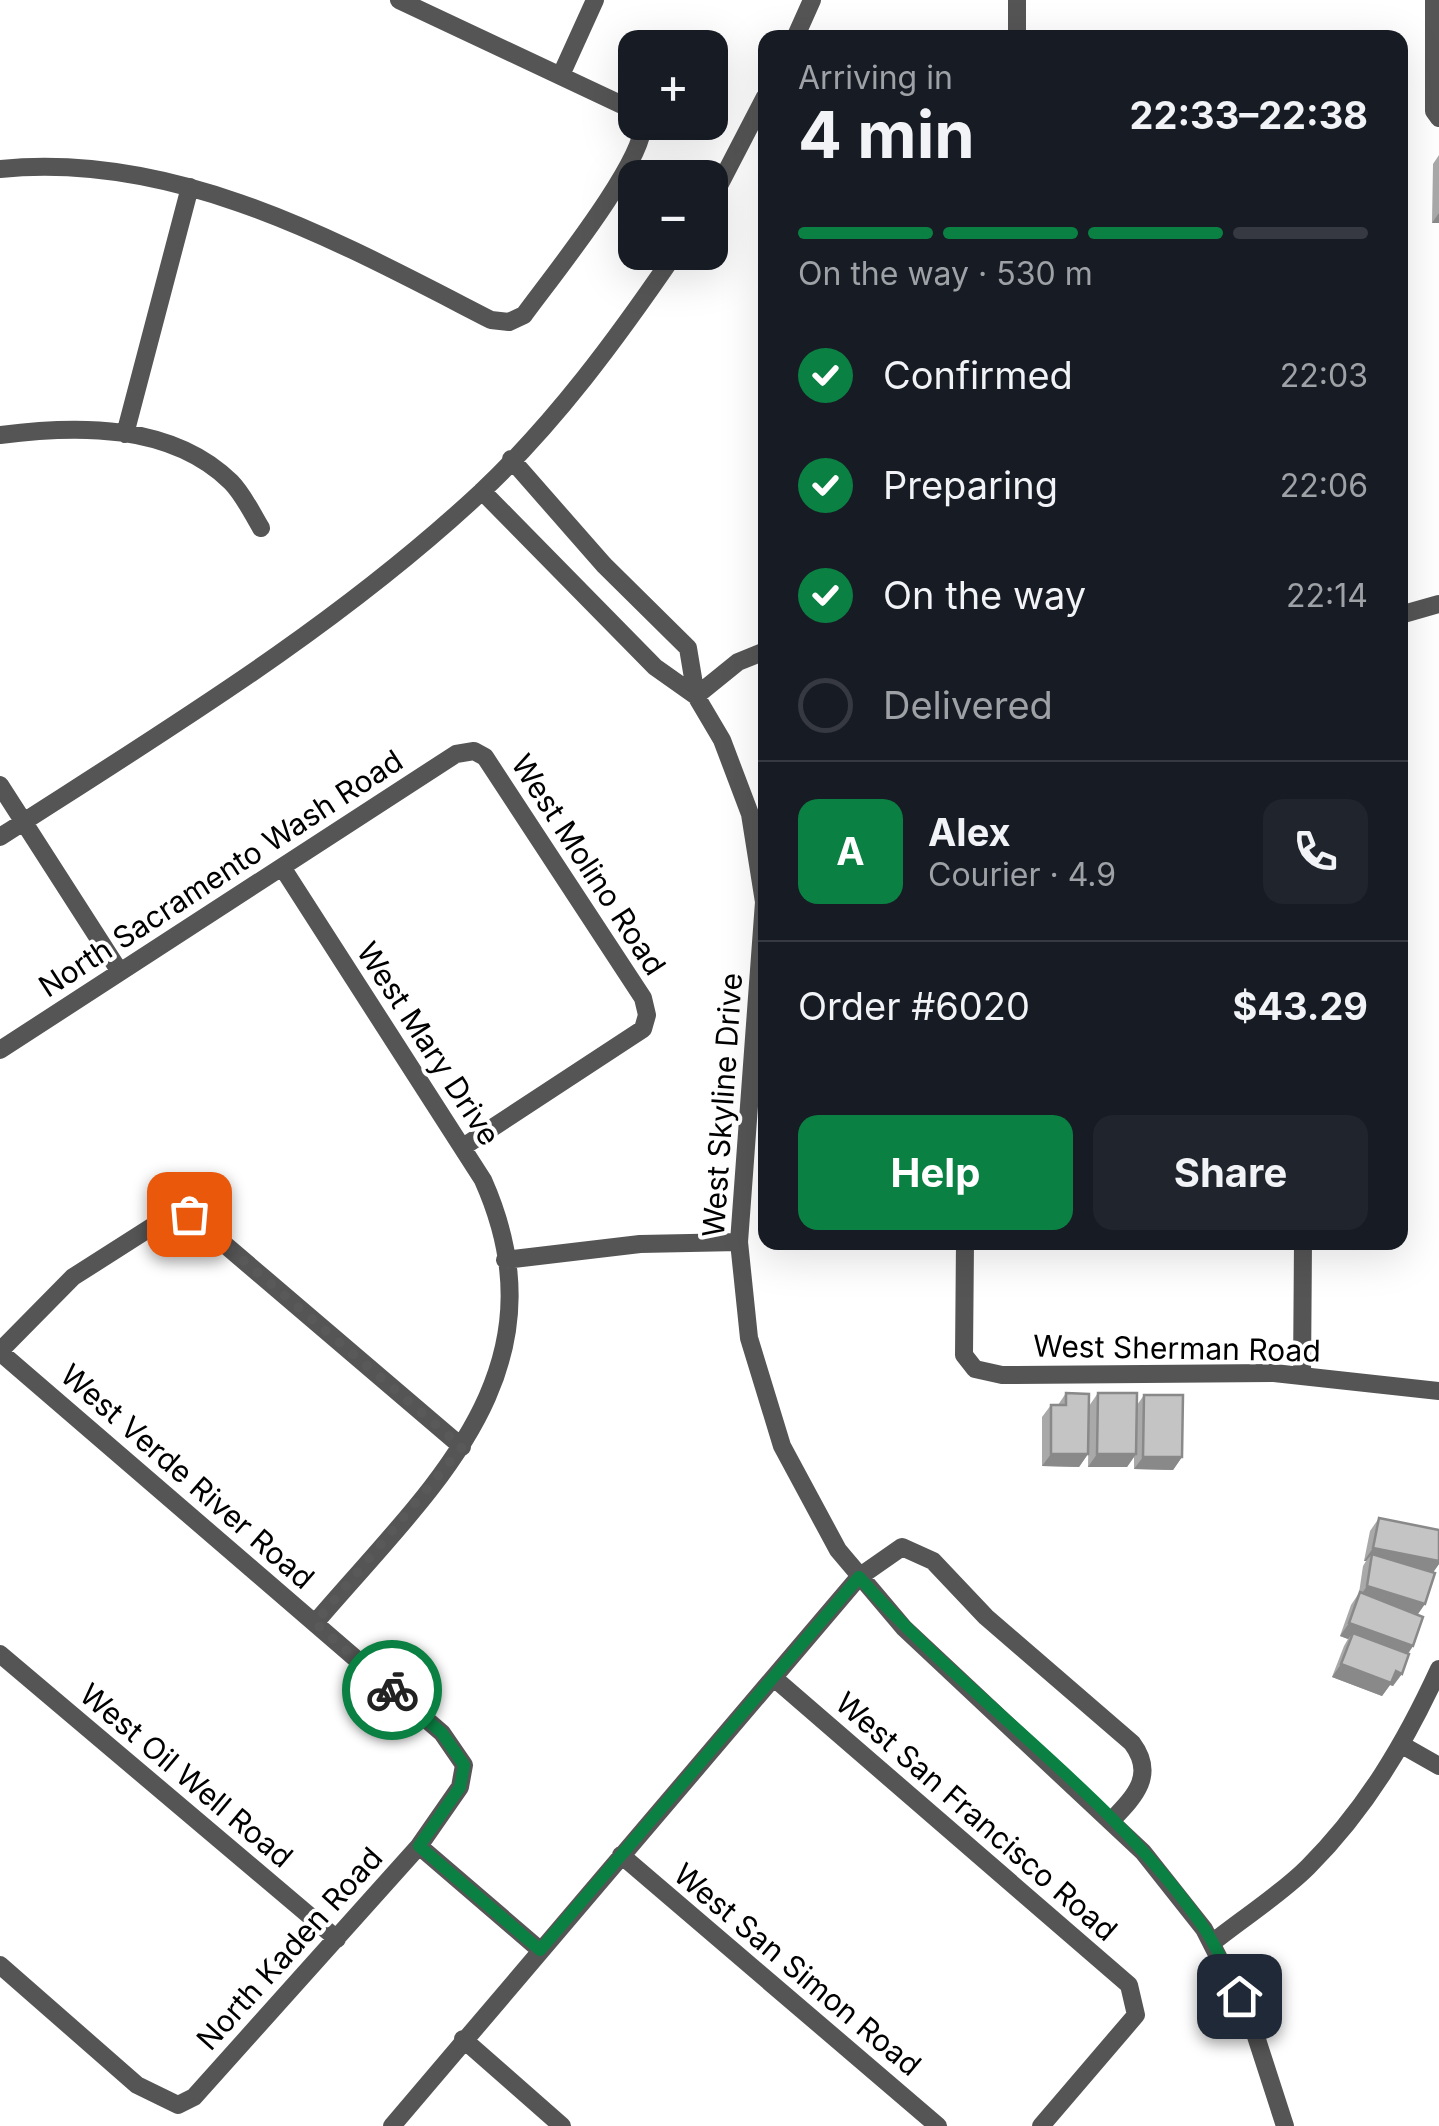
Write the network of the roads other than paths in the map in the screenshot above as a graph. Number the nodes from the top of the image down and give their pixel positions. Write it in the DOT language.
graph roads {
  1 [pos="398,0"];
  2 [pos="595,0"];
  3 [pos="812,0"];
  4 [pos="1017,0"];
  5 [pos="1434,0"];
  6 [pos="799,30"];
  7 [pos="1018,30"];
  8 [pos="562,75"];
  9 [pos="618,106"];
  10 [pos="758,111"];
  11 [pos="1439,118"];
  12 [pos="643,140"];
  13 [pos="728,168"];
  14 [pos="0,169"];
  15 [pos="190,187"];
  16 [pos="663,270"];
  17 [pos="125,434"];
  18 [pos="0,436"];
  19 [pos="511,458"];
  20 [pos="482,491"];
  21 [pos="261,528"];
  22 [pos="1439,604"];
  23 [pos="1408,613"];
  24 [pos="758,654"];
  25 [pos="696,696"];
  26 [pos="474,751"];
  27 [pos="0,785"];
  28 [pos="23,822"];
  29 [pos="0,836"];
  30 [pos="758,864"];
  31 [pos="282,868"];
  32 [pos="120,972"];
  33 [pos="758,984"];
  34 [pos="0,1050"];
  35 [pos="464,1147"];
  36 [pos="739,1242"];
  37 [pos="965,1250"];
  38 [pos="1303,1250"];
  39 [pos="505,1260"];
  40 [pos="0,1351"];
  41 [pos="1302,1375"];
  42 [pos="1439,1391"];
  43 [pos="462,1447"];
  44 [pos="859,1577"];
  45 [pos="315,1623"];
  46 [pos="0,1654"];
  47 [pos="1439,1669"];
  48 [pos="774,1678"];
  49 [pos="1402,1745"];
  50 [pos="1439,1766"];
  51 [pos="463,1770"];
  52 [pos="1110,1821"];
  53 [pos="419,1846"];
  54 [pos="621,1855"];
  55 [pos="337,1940"];
  56 [pos="1212,1943"];
  57 [pos="540,1950"];
  58 [pos="0,1965"];
  59 [pos="464,2039"];
  60 [pos="392,2126"];
  61 [pos="562,2126"];
  62 [pos="938,2126"];
  63 [pos="1041,2126"];
  64 [pos="1285,2126"];
  1 -- 8 [label="street"];
  2 -- 8 [label="street"];
  3 -- 6 [label="street"];
  4 -- 7 [label="street"];
  5 -- 11 [label="street"];
  8 -- 9 [label="street"];
  10 -- 13 [label="street"];
  12 -- 15 [label="street"];
  14 -- 15 [label="street"];
  15 -- 17 [label="street"];
  16 -- 19 [label="street"];
  17 -- 18 [label="street"];
  17 -- 21 [label="street"];
  19 -- 20 [label="street"];
  19 -- 25 [label="street, West Skyline Drive"];
  20 -- 25 [label="street, West Skyline Drive"];
  20 -- 28 [label="street"];
  22 -- 23 [label="street"];
  24 -- 25 [label="street"];
  25 -- 30 [label="street, West Skyline Drive"];
  26 -- 31 [label="street, North Sacramento Wash Road"];
  26 -- 35 [label="street, West Molino Road"];
  27 -- 28 [label="street"];
  28 -- 29 [label="street"];
  28 -- 32 [label="street"];
  31 -- 32 [label="street, North Sacramento Wash Road"];
  31 -- 35 [label="street, West Mary Drive"];
  32 -- 34 [label="street, North Sacramento Wash Road"];
  33 -- 36 [label="street, West Skyline Drive"];
  35 -- 39 [label="street, West Mary Drive"];
  36 -- 39 [label="street"];
  36 -- 44 [label="street, West Skyline Drive"];
  37 -- 41 [label="street, West Sherman Road"];
  38 -- 41 [label="street"];
  39 -- 43 [label="street"];
  40 -- 43 [label="street"];
  40 -- 45 [label="street, West Verde River Road"];
  41 -- 42 [label="street, West Sherman Road"];
  43 -- 45 [label="street"];
  44 -- 48 [label="street"];
  44 -- 52 [label="street, West Skyline Drive"];
  44 -- 52 [label="street"];
  45 -- 51 [label="street, West Verde River Road"];
  46 -- 55 [label="street, West Oil Well Road"];
  47 -- 49 [label="street"];
  48 -- 54 [label="street"];
  48 -- 63 [label="street, West San Francisco Road"];
  49 -- 50 [label="street"];
  49 -- 56 [label="street"];
  51 -- 53 [label="street, North Kaden Road"];
  52 -- 56 [label="street, West Skyline Drive"];
  53 -- 55 [label="street, North Kaden Road"];
  53 -- 57 [label="street"];
  54 -- 57 [label="street"];
  54 -- 62 [label="street, West San Simon Road"];
  55 -- 58 [label="street, North Kaden Road"];
  56 -- 64 [label="street, West Skyline Drive"];
  57 -- 59 [label="street"];
  59 -- 60 [label="street"];
  59 -- 61 [label="street"];
}
